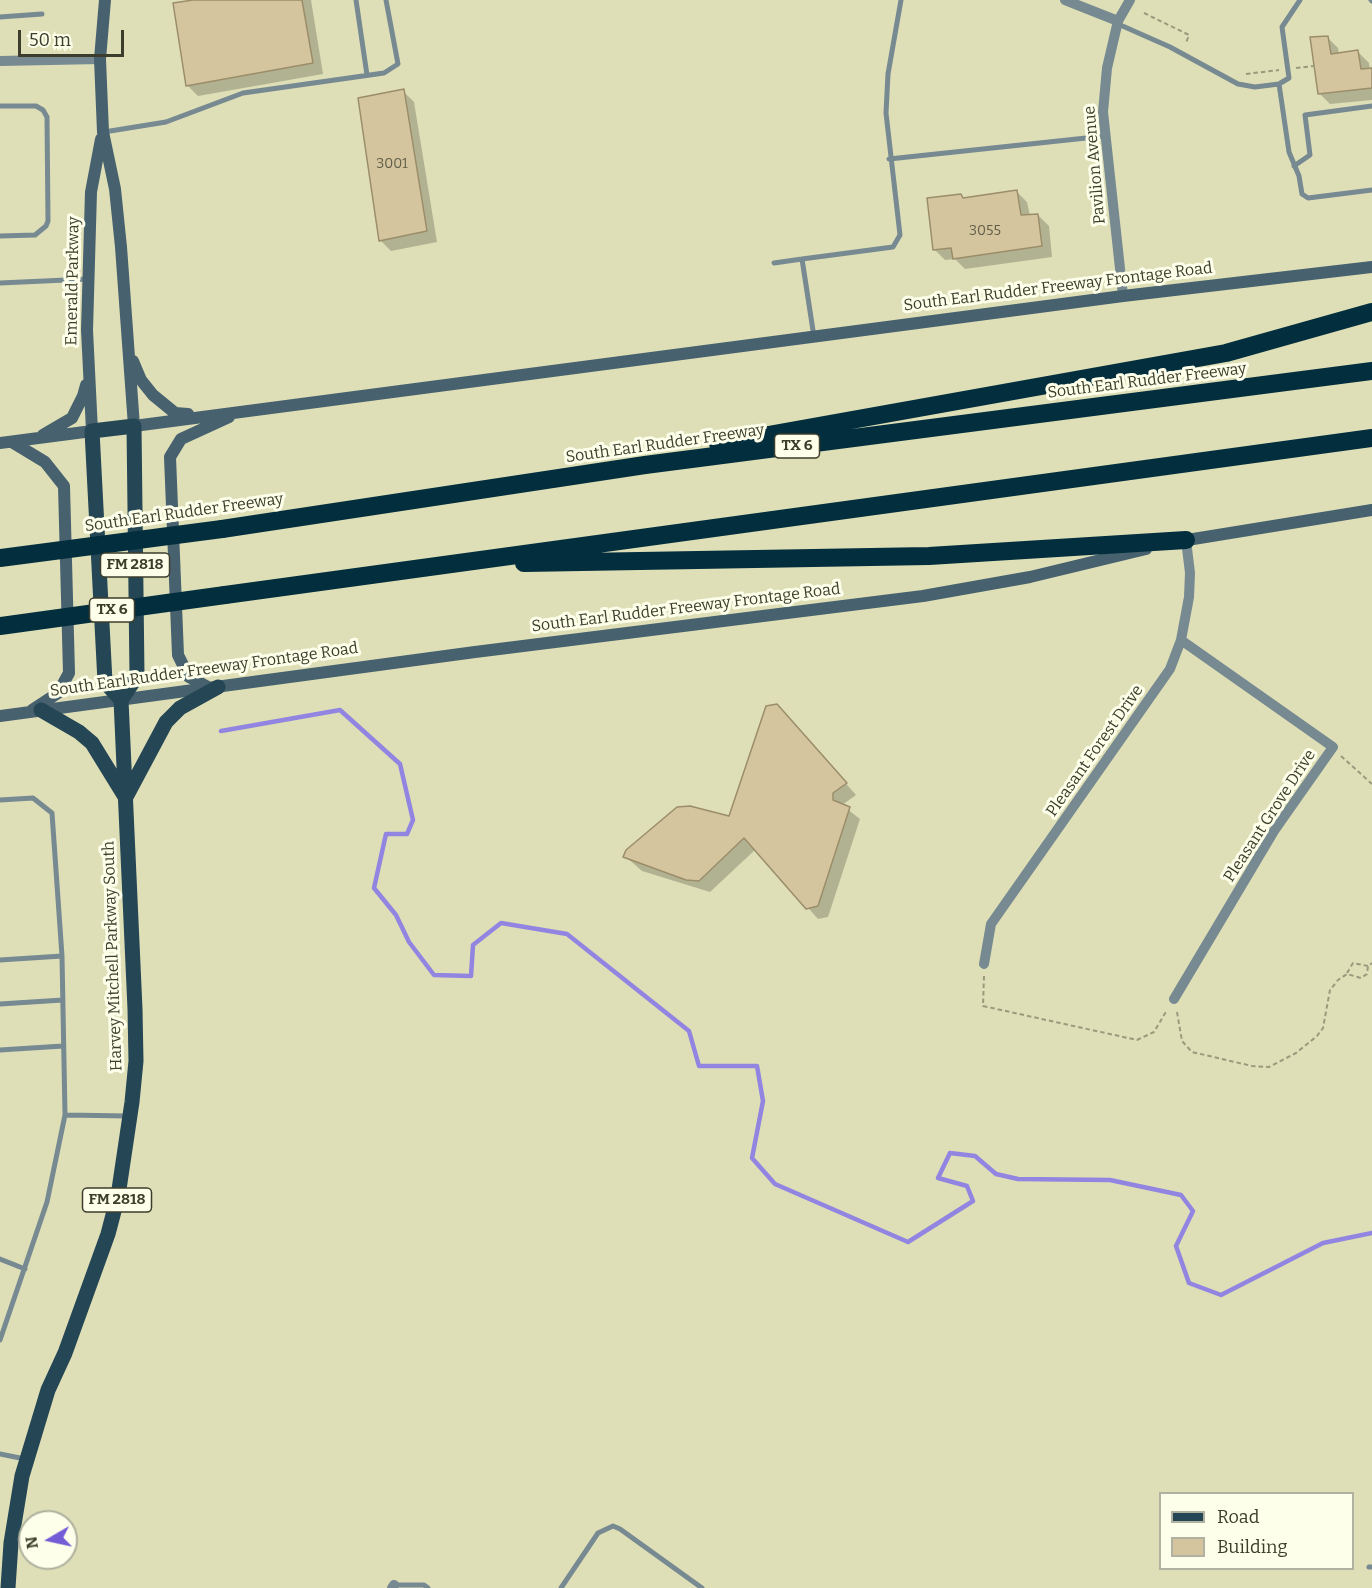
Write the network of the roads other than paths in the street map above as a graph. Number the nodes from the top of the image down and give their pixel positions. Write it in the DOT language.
graph roads {
  1 [pos="105,0"];
  2 [pos="356,0"];
  3 [pos="386,0"];
  4 [pos="901,0"];
  5 [pos="1065,0"];
  6 [pos="1130,0"];
  7 [pos="1300,0"];
  8 [pos="42,14"];
  9 [pos="0,16"];
  10 [pos="1118,23"];
  11 [pos="100,59"];
  12 [pos="0,61"];
  13 [pos="367,75"];
  14 [pos="1279,84"];
  15 [pos="0,106"];
  16 [pos="1372,106"];
  17 [pos="103,132"];
  18 [pos="1105,136"];
  19 [pos="889,159"];
  20 [pos="1294,166"];
  21 [pos="1372,190"];
  22 [pos="0,236"];
  23 [pos="802,259"];
  24 [pos="774,263"];
  25 [pos="1372,267"];
  26 [pos="88,279"];
  27 [pos="0,283"];
  28 [pos="1123,296"];
  29 [pos="1372,312"];
  30 [pos="814,337"];
  31 [pos="130,353"];
  32 [pos="1372,371"];
  33 [pos="88,372"];
  34 [pos="238,413"];
  35 [pos="214,415"];
  36 [pos="134,426"];
  37 [pos="92,431"];
  38 [pos="38,438"];
  39 [pos="1372,438"];
  40 [pos="6,442"];
  41 [pos="645,465"];
  42 [pos="1372,510"];
  43 [pos="1186,540"];
  44 [pos="0,558"];
  45 [pos="444,564"];
  46 [pos="0,626"];
  47 [pos="1181,640"];
  48 [pos="214,687"];
  49 [pos="121,700"];
  50 [pos="35,711"];
  51 [pos="0,716"];
  52 [pos="126,797"];
  53 [pos="0,800"];
  54 [pos="62,956"];
  55 [pos="0,960"];
  56 [pos="984,964"];
  57 [pos="1174,999"];
  58 [pos="63,1000"];
  59 [pos="0,1004"];
  60 [pos="63,1046"];
  61 [pos="0,1050"];
  62 [pos="64,1115"];
  63 [pos="130,1116"];
  64 [pos="0,1259"];
  65 [pos="25,1269"];
  66 [pos="0,1320"];
  67 [pos="6,1325"];
  68 [pos="0,1340"];
  69 [pos="0,1454"];
  70 [pos="27,1459"];
  71 [pos="393,1587"];
  72 [pos="8,1588"];
  73 [pos="429,1588"];
  74 [pos="561,1588"];
  75 [pos="702,1588"];
  1 -- 11 [label="main road, Emerald Parkway"];
  2 -- 13 [label="lane"];
  3 -- 13 [label="lane"];
  4 -- 19 [label="lane"];
  5 -- 10 [label="street"];
  6 -- 10 [label="street, Pavilion Avenue"];
  7 -- 14 [label="lane"];
  8 -- 9 [label="lane"];
  10 -- 14 [label="lane"];
  10 -- 18 [label="street, Pavilion Avenue"];
  11 -- 12 [label="street"];
  11 -- 17 [label="main road, Emerald Parkway"];
  13 -- 17 [label="lane"];
  14 -- 20 [label="lane"];
  15 -- 22 [label="lane"];
  16 -- 20 [label="lane"];
  17 -- 26 [label="main road, Emerald Parkway"];
  17 -- 31 [label="main road, Emerald Parkway"];
  18 -- 19 [label="lane"];
  18 -- 28 [label="street, Pavilion Avenue"];
  19 -- 23 [label="lane"];
  20 -- 21 [label="lane"];
  23 -- 24 [label="lane"];
  23 -- 30 [label="lane"];
  25 -- 28 [label="main road, South Earl Rudder Freeway Frontage Road"];
  26 -- 27 [label="lane"];
  26 -- 33 [label="main road, Emerald Parkway"];
  28 -- 30 [label="main road, South Earl Rudder Freeway Frontage Road"];
  29 -- 41 [label="highway"];
  30 -- 34 [label="main road, South Earl Rudder Freeway Frontage Road"];
  31 -- 35 [label="main road"];
  31 -- 36 [label="main road, Emerald Parkway"];
  32 -- 41 [label="highway, South Earl Rudder Freeway / TX 6"];
  33 -- 37 [label="main road, Emerald Parkway"];
  33 -- 38 [label="main road"];
  34 -- 35 [label="main road, South Earl Rudder Freeway Frontage Road"];
  34 -- 48 [label="main road"];
  35 -- 36 [label="main road, South Earl Rudder Freeway Frontage Road"];
  36 -- 37 [label="main road, South Earl Rudder Freeway Frontage Road"];
  36 -- 49 [label="main road, FM 2818"];
  37 -- 38 [label="main road, South Earl Rudder Freeway Frontage Road"];
  37 -- 49 [label="main road, FM 2818"];
  38 -- 40 [label="main road, South Earl Rudder Freeway Frontage Road"];
  39 -- 45 [label="highway, TX 6"];
  40 -- 50 [label="main road"];
  41 -- 44 [label="highway, South Earl Rudder Freeway / TX 6, bridge"];
  42 -- 43 [label="main road, South Earl Rudder Freeway Frontage Road"];
  43 -- 45 [label="highway"];
  43 -- 47 [label="street, Pleasant Forest Drive"];
  43 -- 48 [label="main road, South Earl Rudder Freeway Frontage Road"];
  45 -- 46 [label="highway, TX 6, bridge"];
  47 -- 56 [label="street, Pleasant Forest Drive"];
  47 -- 57 [label="street, Pleasant Grove Drive"];
  48 -- 49 [label="main road, South Earl Rudder Freeway Frontage Road"];
  48 -- 52 [label="main road"];
  49 -- 50 [label="main road, South Earl Rudder Freeway Frontage Road"];
  49 -- 52 [label="main road, Harvey Mitchell Parkway South / FM 2818"];
  50 -- 51 [label="main road, South Earl Rudder Freeway Frontage Road"];
  50 -- 52 [label="main road"];
  52 -- 63 [label="main road, Harvey Mitchell Parkway South / FM 2818"];
  53 -- 54 [label="lane"];
  54 -- 55 [label="lane"];
  54 -- 58 [label="lane"];
  58 -- 59 [label="lane"];
  58 -- 60 [label="lane"];
  60 -- 61 [label="lane"];
  60 -- 62 [label="lane"];
  62 -- 63 [label="lane"];
  62 -- 65 [label="lane"];
  63 -- 70 [label="main road, Harvey Mitchell Parkway South / FM 2818"];
  64 -- 65 [label="lane"];
  65 -- 67 [label="lane"];
  66 -- 67 [label="lane"];
  67 -- 68 [label="lane"];
  69 -- 70 [label="lane"];
  70 -- 72 [label="main road, Harvey Mitchell Parkway South / FM 2818"];
  71 -- 73 [label="lane"];
  74 -- 75 [label="lane"];
}
